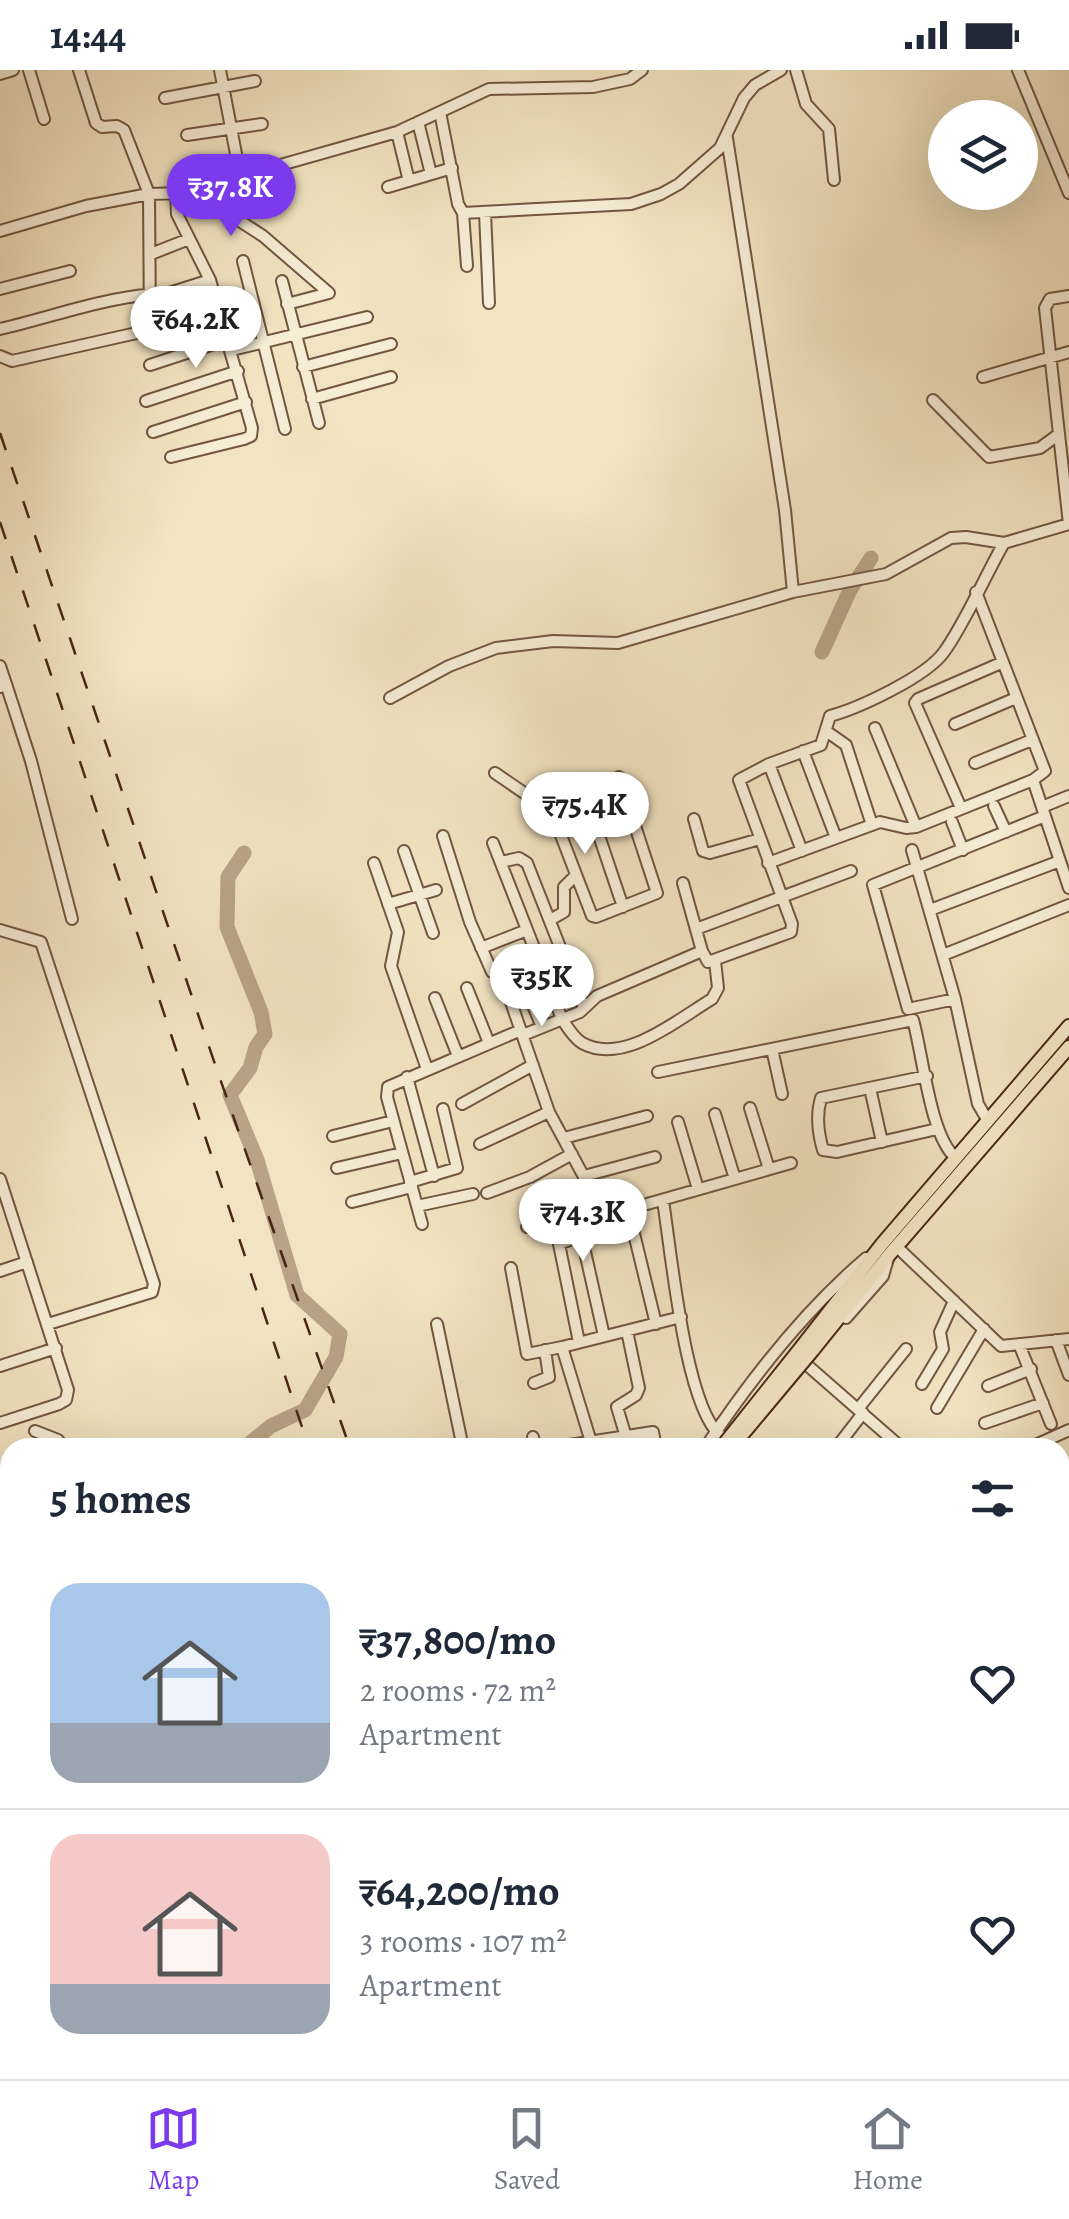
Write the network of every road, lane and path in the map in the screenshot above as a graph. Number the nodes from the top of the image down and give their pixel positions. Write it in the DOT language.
graph roads {
  1 [pos="13,70"];
  2 [pos="28,70"];
  3 [pos="79,70"];
  4 [pos="220,70"];
  5 [pos="642,70"];
  6 [pos="780,70"];
  7 [pos="796,70"];
  8 [pos="1018,70"];
  9 [pos="0,74"];
  10 [pos="256,81"];
  11 [pos="224,86"];
  12 [pos="165,98"];
  13 [pos="440,112"];
  14 [pos="44,119"];
  15 [pos="418,122"];
  16 [pos="262,124"];
  17 [pos="232,128"];
  18 [pos="396,132"];
  19 [pos="187,135"];
  20 [pos="727,138"];
  21 [pos="452,168"];
  22 [pos="431,174"];
  23 [pos="240,175"];
  24 [pos="834,180"];
  25 [pos="409,181"];
  26 [pos="208,185"];
  27 [pos="388,187"];
  28 [pos="1069,193"];
  29 [pos="149,194"];
  30 [pos="176,194"];
  31 [pos="464,213"];
  32 [pos="485,213"];
  33 [pos="0,231"];
  34 [pos="189,239"];
  35 [pos="152,254"];
  36 [pos="243,261"];
  37 [pos="467,266"];
  38 [pos="70,271"];
  39 [pos="210,280"];
  40 [pos="282,282"];
  41 [pos="0,289"];
  42 [pos="152,294"];
  43 [pos="166,294"];
  44 [pos="1069,296"];
  45 [pos="489,303"];
  46 [pos="287,304"];
  47 [pos="219,309"];
  48 [pos="366,317"];
  49 [pos="0,329"];
  50 [pos="162,332"];
  51 [pos="295,337"];
  52 [pos="265,343"];
  53 [pos="230,344"];
  54 [pos="391,344"];
  55 [pos="1069,352"];
  56 [pos="0,356"];
  57 [pos="1050,356"];
  58 [pos="150,364"];
  59 [pos="304,367"];
  60 [pos="238,372"];
  61 [pos="391,377"];
  62 [pos="983,378"];
  63 [pos="312,399"];
  64 [pos="932,400"];
  65 [pos="146,401"];
  66 [pos="246,402"];
  67 [pos="1063,413"];
  68 [pos="318,423"];
  69 [pos="285,429"];
  70 [pos="153,432"];
  71 [pos="1059,434"];
  72 [pos="171,456"];
  73 [pos="1004,544"];
  74 [pos="794,592"];
  75 [pos="976,592"];
  76 [pos="1002,663"];
  77 [pos="0,666"];
  78 [pos="3,686"];
  79 [pos="390,698"];
  80 [pos="1016,698"];
  81 [pos="955,724"];
  82 [pos="875,728"];
  83 [pos="826,730"];
  84 [pos="1032,740"];
  85 [pos="803,751"];
  86 [pos="975,763"];
  87 [pos="769,764"];
  88 [pos="496,772"];
  89 [pos="619,777"];
  90 [pos="1033,780"];
  91 [pos="585,794"];
  92 [pos="1069,796"];
  93 [pos="994,806"];
  94 [pos="961,808"];
  95 [pos="1044,811"];
  96 [pos="694,819"];
  97 [pos="952,822"];
  98 [pos="872,824"];
  99 [pos="916,826"];
  100 [pos="1006,832"];
  101 [pos="443,836"];
  102 [pos="760,838"];
  103 [pos="836,838"];
  104 [pos="493,843"];
  105 [pos="404,850"];
  106 [pos="912,850"];
  107 [pos="963,850"];
  108 [pos="802,851"];
  109 [pos="1060,861"];
  110 [pos="500,862"];
  111 [pos="374,863"];
  112 [pos="768,864"];
  113 [pos="917,868"];
  114 [pos="851,871"];
  115 [pos="576,874"];
  116 [pos="683,882"];
  117 [pos="1069,888"];
  118 [pos="436,890"];
  119 [pos="420,894"];
  120 [pos="782,898"];
  121 [pos="388,904"];
  122 [pos="1069,905"];
  123 [pos="623,908"];
  124 [pos="930,910"];
  125 [pos="72,919"];
  126 [pos="551,925"];
  127 [pos="696,929"];
  128 [pos="0,930"];
  129 [pos="432,933"];
  130 [pos="529,933"];
  131 [pos="482,948"];
  132 [pos="702,952"];
  133 [pos="943,955"];
  134 [pos="540,960"];
  135 [pos="715,961"];
  136 [pos="518,969"];
  137 [pos="492,972"];
  138 [pos="467,988"];
  139 [pos="435,998"];
  140 [pos="955,999"];
  141 [pos="584,1008"];
  142 [pos="912,1014"];
  143 [pos="562,1019"];
  144 [pos="1069,1026"];
  145 [pos="542,1027"];
  146 [pos="522,1032"];
  147 [pos="489,1043"];
  148 [pos="1064,1046"];
  149 [pos="772,1049"];
  150 [pos="458,1056"];
  151 [pos="532,1065"];
  152 [pos="426,1069"];
  153 [pos="658,1072"];
  154 [pos="927,1076"];
  155 [pos="408,1077"];
  156 [pos="870,1088"];
  157 [pos="782,1094"];
  158 [pos="462,1104"];
  159 [pos="750,1108"];
  160 [pos="442,1109"];
  161 [pos="549,1112"];
  162 [pos="715,1114"];
  163 [pos="648,1116"];
  164 [pos="393,1121"];
  165 [pos="988,1121"];
  166 [pos="678,1122"];
  167 [pos="937,1129"];
  168 [pos="333,1136"];
  169 [pos="564,1138"];
  170 [pos="982,1138"];
  171 [pos="882,1142"];
  172 [pos="480,1144"];
  173 [pos="402,1153"];
  174 [pos="572,1154"];
  175 [pos="654,1157"];
  176 [pos="956,1158"];
  177 [pos="791,1164"];
  178 [pos="338,1168"];
  179 [pos="770,1169"];
  180 [pos="434,1176"];
  181 [pos="584,1176"];
  182 [pos="0,1179"];
  183 [pos="736,1179"];
  184 [pos="411,1184"];
  185 [pos="698,1189"];
  186 [pos="592,1192"];
  187 [pos="473,1194"];
  188 [pos="487,1194"];
  189 [pos="663,1201"];
  190 [pos="352,1202"];
  191 [pos="417,1206"];
  192 [pos="628,1209"];
  193 [pos="609,1214"];
  194 [pos="422,1224"];
  195 [pos="528,1227"];
  196 [pos="581,1234"];
  197 [pos="890,1246"];
  198 [pos="27,1262"];
  199 [pos="511,1268"];
  200 [pos="0,1271"];
  201 [pos="954,1301"];
  202 [pos="682,1318"];
  203 [pos="48,1324"];
  204 [pos="436,1324"];
  205 [pos="656,1324"];
  206 [pos="984,1330"];
  207 [pos="627,1331"];
  208 [pos="604,1336"];
  209 [pos="1069,1338"];
  210 [pos="1056,1340"];
  211 [pos="580,1342"];
  212 [pos="1019,1344"];
  213 [pos="562,1346"];
  214 [pos="808,1347"];
  215 [pos="56,1348"];
  216 [pos="906,1349"];
  217 [pos="544,1350"];
  218 [pos="807,1365"];
  219 [pos="0,1366"];
  220 [pos="1031,1370"];
  221 [pos="1069,1374"];
  222 [pos="534,1383"];
  223 [pos="922,1384"];
  224 [pos="988,1386"];
  225 [pos="1043,1402"];
  226 [pos="937,1408"];
  227 [pos="860,1411"];
  228 [pos="0,1423"];
  229 [pos="986,1423"];
  230 [pos="1051,1424"];
  231 [pos="35,1431"];
  232 [pos="716,1432"];
  233 [pos="53,1438"];
  234 [pos="462,1438"];
  235 [pos="590,1438"];
  236 [pos="621,1438"];
  237 [pos="632,1438"];
  238 [pos="654,1438"];
  239 [pos="712,1438"];
  240 [pos="724,1438"];
  241 [pos="729,1438"];
  242 [pos="743,1438"];
  243 [pos="745,1438"];
  244 [pos="842,1438"];
  245 [pos="891,1438"];
  1 -- 9 [label="street"];
  2 -- 14 [label="street"];
  3 -- 29 [label="street"];
  4 -- 11 [label="street"];
  5 -- 13 [label="street"];
  6 -- 20 [label="street"];
  7 -- 24 [label="street"];
  8 -- 28 [label="street"];
  10 -- 11 [label="street"];
  11 -- 12 [label="street"];
  11 -- 17 [label="street"];
  13 -- 15 [label="street"];
  13 -- 21 [label="street"];
  15 -- 18 [label="street"];
  15 -- 22 [label="street"];
  16 -- 17 [label="street"];
  17 -- 19 [label="street"];
  17 -- 23 [label="street"];
  18 -- 23 [label="street"];
  18 -- 25 [label="street"];
  20 -- 32 [label="street"];
  20 -- 74 [label="street"];
  21 -- 22 [label="street"];
  21 -- 31 [label="street"];
  22 -- 25 [label="street"];
  23 -- 26 [label="street"];
  25 -- 27 [label="street"];
  26 -- 30 [label="street"];
  26 -- 46 [label="street"];
  29 -- 30 [label="street"];
  29 -- 33 [label="street"];
  29 -- 35 [label="street"];
  30 -- 34 [label="street"];
  31 -- 32 [label="street"];
  31 -- 37 [label="street"];
  32 -- 45 [label="street"];
  34 -- 35 [label="street"];
  34 -- 39 [label="street"];
  35 -- 42 [label="street"];
  36 -- 52 [label="street"];
  38 -- 41 [label="street"];
  39 -- 43 [label="street"];
  39 -- 47 [label="street"];
  40 -- 46 [label="street"];
  42 -- 49 [label="street"];
  42 -- 56 [label="street"];
  44 -- 57 [label="street"];
  46 -- 51 [label="street"];
  47 -- 50 [label="street"];
  47 -- 53 [label="street"];
  48 -- 51 [label="street"];
  51 -- 52 [label="street"];
  51 -- 59 [label="street"];
  52 -- 53 [label="street"];
  52 -- 69 [label="street"];
  53 -- 58 [label="street"];
  53 -- 60 [label="street"];
  54 -- 59 [label="street"];
  55 -- 57 [label="street"];
  57 -- 62 [label="street"];
  57 -- 67 [label="street"];
  59 -- 63 [label="street"];
  60 -- 65 [label="street"];
  60 -- 66 [label="street"];
  61 -- 63 [label="street"];
  63 -- 68 [label="street"];
  64 -- 71 [label="street"];
  66 -- 70 [label="street"];
  66 -- 72 [label="street"];
  67 -- 71 [label="street"];
  71 -- 73 [label="street"];
  73 -- 74 [label="street"];
  73 -- 75 [label="street"];
  74 -- 79 [label="street"];
  75 -- 76 [label="street"];
  75 -- 83 [label="street"];
  76 -- 80 [label="street"];
  76 -- 94 [label="street"];
  77 -- 78 [label="street"];
  78 -- 125 [label="street"];
  80 -- 81 [label="street"];
  80 -- 84 [label="street"];
  82 -- 99 [label="street"];
  83 -- 85 [label="street"];
  83 -- 98 [label="street"];
  84 -- 86 [label="street"];
  84 -- 90 [label="street"];
  85 -- 87 [label="street"];
  85 -- 103 [label="street"];
  87 -- 102 [label="street"];
  87 -- 108 [label="street"];
  88 -- 115 [label="street"];
  89 -- 123 [label="street"];
  90 -- 94 [label="street"];
  90 -- 95 [label="street"];
  91 -- 123 [label="street"];
  92 -- 95 [label="street"];
  93 -- 100 [label="street"];
  94 -- 99 [label="street"];
  95 -- 100 [label="street"];
  95 -- 109 [label="street"];
  96 -- 102 [label="street"];
  97 -- 107 [label="street"];
  98 -- 99 [label="street"];
  98 -- 103 [label="street"];
  100 -- 107 [label="street"];
  101 -- 131 [label="street"];
  102 -- 112 [label="street"];
  103 -- 108 [label="street"];
  104 -- 110 [label="street"];
  105 -- 119 [label="street"];
  106 -- 113 [label="street"];
  107 -- 113 [label="street"];
  108 -- 112 [label="street"];
  109 -- 117 [label="street"];
  109 -- 124 [label="street"];
  110 -- 126 [label="street"];
  110 -- 130 [label="street"];
  111 -- 121 [label="street"];
  112 -- 120 [label="street"];
  113 -- 124 [label="street"];
  113 -- 142 [label="street"];
  114 -- 120 [label="street"];
  115 -- 123 [label="street"];
  115 -- 126 [label="street"];
  116 -- 127 [label="street"];
  118 -- 119 [label="street"];
  119 -- 121 [label="street"];
  119 -- 129 [label="street"];
  120 -- 127 [label="street"];
  120 -- 135 [label="street"];
  121 -- 152 [label="street"];
  122 -- 133 [label="street"];
  124 -- 133 [label="street"];
  126 -- 130 [label="street"];
  126 -- 141 [label="street"];
  127 -- 132 [label="street"];
  128 -- 203 [label="street"];
  130 -- 131 [label="street"];
  130 -- 134 [label="street"];
  131 -- 137 [label="street"];
  132 -- 135 [label="street"];
  132 -- 141 [label="street"];
  133 -- 140 [label="street"];
  134 -- 136 [label="street"];
  134 -- 143 [label="street"];
  135 -- 143 [label="street"];
  136 -- 145 [label="street"];
  136 -- 146 [label="street"];
  138 -- 147 [label="street"];
  139 -- 150 [label="street"];
  140 -- 142 [label="street"];
  140 -- 165 [label="street"];
  141 -- 143 [label="street"];
  142 -- 149 [label="street"];
  142 -- 154 [label="street"];
  143 -- 145 [label="street"];
  144 -- 148 [label="main road"];
  145 -- 146 [label="street"];
  146 -- 147 [label="street"];
  146 -- 151 [label="street"];
  147 -- 150 [label="street"];
  148 -- 165 [label="main road"];
  148 -- 170 [label="main road"];
  149 -- 153 [label="street"];
  149 -- 157 [label="street"];
  150 -- 152 [label="street"];
  151 -- 158 [label="street"];
  151 -- 161 [label="street"];
  152 -- 155 [label="street"];
  154 -- 156 [label="street"];
  154 -- 167 [label="street"];
  155 -- 164 [label="street"];
  155 -- 180 [label="street"];
  156 -- 171 [label="street"];
  156 -- 171 [label="street"];
  159 -- 179 [label="street"];
  160 -- 180 [label="street"];
  161 -- 169 [label="street"];
  161 -- 172 [label="street"];
  162 -- 183 [label="street"];
  163 -- 169 [label="street"];
  164 -- 168 [label="street"];
  164 -- 173 [label="street"];
  165 -- 170 [label="main road"];
  166 -- 185 [label="street"];
  167 -- 171 [label="street"];
  167 -- 176 [label="street"];
  169 -- 174 [label="street"];
  170 -- 176 [label="main road"];
  170 -- 197 [label="main road"];
  173 -- 178 [label="street"];
  173 -- 184 [label="street"];
  174 -- 181 [label="street"];
  174 -- 188 [label="street"];
  175 -- 181 [label="street"];
  176 -- 197 [label="main road"];
  177 -- 179 [label="street"];
  179 -- 183 [label="street"];
  180 -- 184 [label="street"];
  181 -- 186 [label="street"];
  182 -- 198 [label="street"];
  183 -- 185 [label="street"];
  184 -- 190 [label="street"];
  184 -- 191 [label="street"];
  185 -- 189 [label="street"];
  186 -- 193 [label="street"];
  186 -- 195 [label="street"];
  187 -- 191 [label="street"];
  189 -- 192 [label="street"];
  189 -- 202 [label="street"];
  191 -- 194 [label="street"];
  192 -- 193 [label="street"];
  192 -- 205 [label="street"];
  193 -- 196 [label="street"];
  196 -- 208 [label="street"];
  196 -- 211 [label="street"];
  197 -- 201 [label="street"];
  197 -- 214 [label="main road"];
  197 -- 218 [label="street"];
  197 -- 232 [label="street"];
  198 -- 200 [label="street"];
  198 -- 203 [label="street"];
  199 -- 217 [label="street"];
  201 -- 206 [label="street"];
  201 -- 223 [label="street"];
  202 -- 205 [label="street"];
  202 -- 232 [label="street"];
  203 -- 215 [label="street"];
  204 -- 234 [label="street"];
  205 -- 207 [label="street"];
  206 -- 212 [label="street"];
  206 -- 226 [label="street"];
  207 -- 208 [label="street"];
  207 -- 236 [label="street"];
  208 -- 211 [label="street"];
  209 -- 210 [label="street"];
  210 -- 212 [label="street"];
  210 -- 221 [label="street"];
  211 -- 213 [label="street"];
  212 -- 220 [label="street"];
  213 -- 217 [label="street"];
  213 -- 235 [label="street"];
  214 -- 241 [label="main road, bridge"];
  214 -- 242 [label="main road, bridge"];
  215 -- 219 [label="street"];
  215 -- 228 [label="street"];
  216 -- 227 [label="street"];
  217 -- 222 [label="street"];
  218 -- 227 [label="street"];
  218 -- 243 [label="street"];
  220 -- 224 [label="street"];
  220 -- 225 [label="street"];
  225 -- 229 [label="street"];
  225 -- 230 [label="street"];
  227 -- 244 [label="street"];
  227 -- 245 [label="street"];
  231 -- 233 [label="street"];
  232 -- 239 [label="street"];
  232 -- 240 [label="street"];
  237 -- 238 [label="street"];
}
